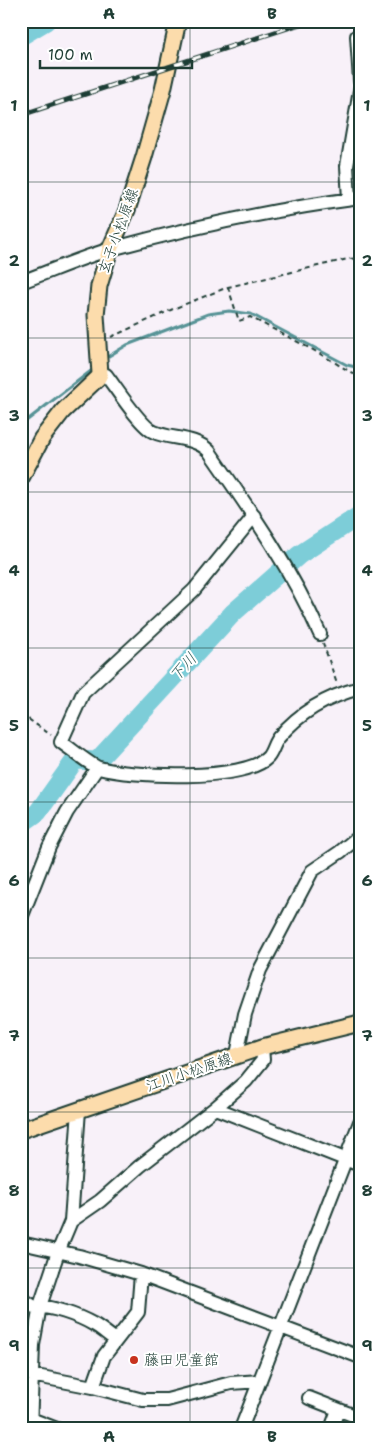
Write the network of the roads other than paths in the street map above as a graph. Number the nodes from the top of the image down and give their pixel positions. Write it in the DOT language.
graph roads {
  1 [pos="178,21"];
  2 [pos="360,36"];
  3 [pos="360,81"];
  4 [pos="360,90"];
  5 [pos="355,198"];
  6 [pos="110,250"];
  7 [pos="21,282"];
  8 [pos="100,374"];
  9 [pos="21,478"];
  10 [pos="254,516"];
  11 [pos="320,634"];
  12 [pos="360,688"];
  13 [pos="98,768"];
  14 [pos="360,834"];
  15 [pos="21,918"];
  16 [pos="360,1023"];
  17 [pos="262,1047"];
  18 [pos="236,1055"];
  19 [pos="215,1108"];
  20 [pos="79,1110"];
  21 [pos="360,1122"];
  22 [pos="21,1130"];
  23 [pos="346,1159"];
  24 [pos="360,1165"];
  25 [pos="71,1221"];
  26 [pos="21,1243"];
  27 [pos="58,1252"];
  28 [pos="141,1274"];
  29 [pos="21,1298"];
  30 [pos="40,1306"];
  31 [pos="282,1327"];
  32 [pos="116,1340"];
  33 [pos="360,1357"];
  34 [pos="27,1374"];
  35 [pos="260,1380"];
  36 [pos="93,1387"];
  37 [pos="309,1398"];
  38 [pos="338,1410"];
  39 [pos="360,1418"];
  40 [pos="30,1424"];
  41 [pos="57,1429"];
  42 [pos="241,1429"];
  43 [pos="331,1429"];
  1 -- 6 [label="main road, 玄子小松原線"];
  2 -- 3 [label="street"];
  4 -- 5 [label="street"];
  5 -- 6 [label="street"];
  6 -- 7 [label="street"];
  6 -- 8 [label="main road, 玄子小松原線"];
  8 -- 9 [label="main road"];
  8 -- 10 [label="street"];
  10 -- 11 [label="street"];
  10 -- 13 [label="street"];
  12 -- 13 [label="street"];
  13 -- 15 [label="street"];
  14 -- 18 [label="street"];
  16 -- 17 [label="main road, 江川小松原線"];
  17 -- 18 [label="main road, 江川小松原線"];
  17 -- 19 [label="street"];
  18 -- 20 [label="main road, 江川小松原線"];
  19 -- 23 [label="street"];
  19 -- 25 [label="street"];
  20 -- 22 [label="main road, 江川小松原線"];
  20 -- 25 [label="street"];
  21 -- 23 [label="street"];
  23 -- 24 [label="street"];
  23 -- 31 [label="street"];
  25 -- 27 [label="street"];
  26 -- 27 [label="street"];
  27 -- 28 [label="street"];
  27 -- 30 [label="street"];
  28 -- 31 [label="street"];
  28 -- 32 [label="street"];
  29 -- 30 [label="street"];
  30 -- 32 [label="street"];
  30 -- 34 [label="street"];
  31 -- 33 [label="street"];
  31 -- 35 [label="street"];
  32 -- 36 [label="street"];
  34 -- 36 [label="street"];
  34 -- 40 [label="street"];
  35 -- 36 [label="street"];
  35 -- 42 [label="street"];
  37 -- 38 [label="street"];
  38 -- 39 [label="street"];
  38 -- 43 [label="street"];
  40 -- 41 [label="street"];
}
